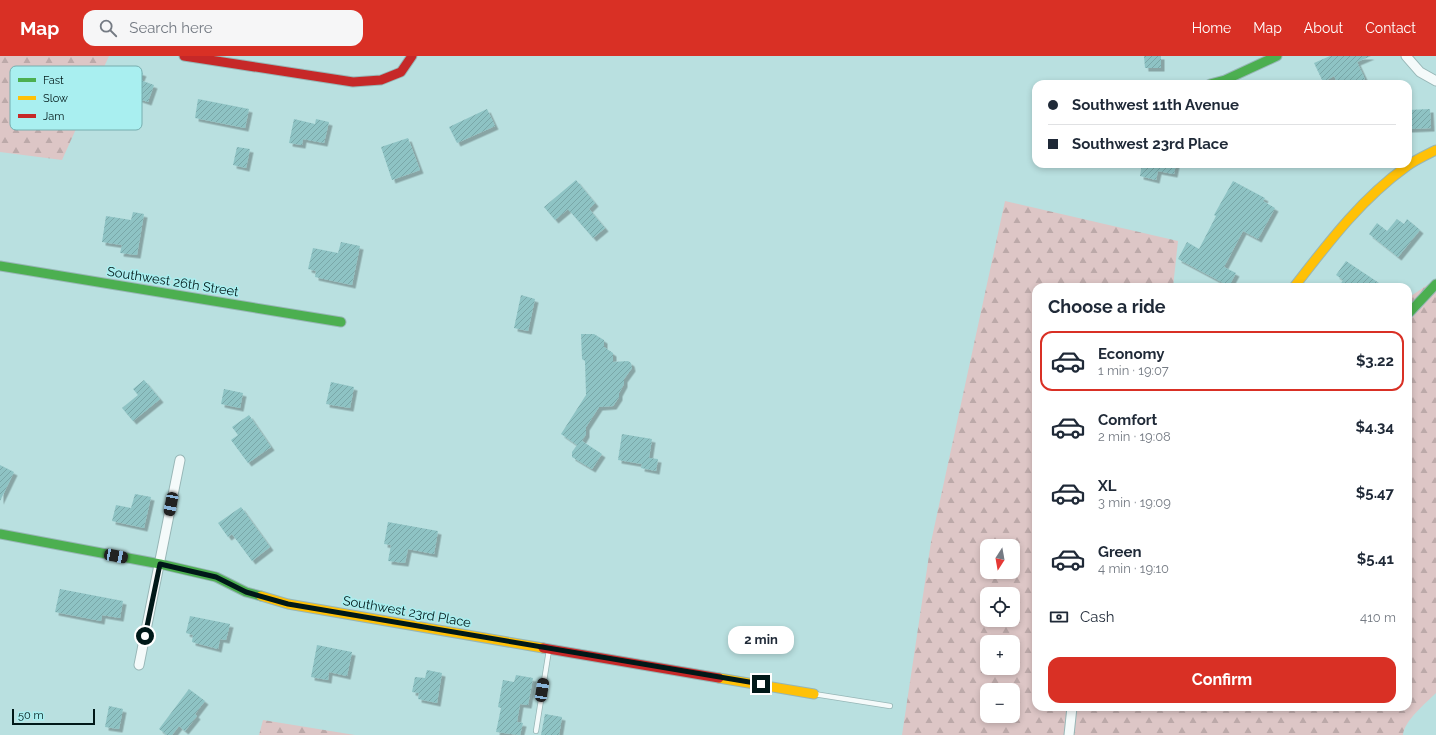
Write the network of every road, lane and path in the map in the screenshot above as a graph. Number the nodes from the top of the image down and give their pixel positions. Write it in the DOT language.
graph roads {
  1 [pos="184,56"];
  2 [pos="412,56"];
  3 [pos="1277,56"];
  4 [pos="1406,56"];
  5 [pos="1226,80"];
  6 [pos="1436,81"];
  7 [pos="1436,150"];
  8 [pos="1412,163"];
  9 [pos="1405,168"];
  10 [pos="0,266"];
  11 [pos="1297,283"];
  12 [pos="1436,284"];
  13 [pos="1412,310"];
  14 [pos="341,322"];
  15 [pos="180,460"];
  16 [pos="0,534"];
  17 [pos="160,564"];
  18 [pos="549,648"];
  19 [pos="139,664"];
  20 [pos="814,694"];
  21 [pos="890,706"];
  22 [pos="1072,711"];
  23 [pos="536,731"];
  24 [pos="1069,735"];
  1 -- 2 [label="street"];
  3 -- 5 [label="street"];
  4 -- 6 [label="street"];
  7 -- 8 [label="street"];
  9 -- 11 [label="street"];
  10 -- 14 [label="street, Southwest 26th Street"];
  12 -- 13 [label="street"];
  15 -- 17 [label="street"];
  16 -- 17 [label="street, Southwest 23rd Place"];
  17 -- 18 [label="street, Southwest 23rd Place"];
  17 -- 19 [label="street"];
  18 -- 20 [label="street, Southwest 23rd Place"];
  18 -- 23 [label="lane"];
  20 -- 21 [label="lane"];
  22 -- 24 [label="street"];
}
